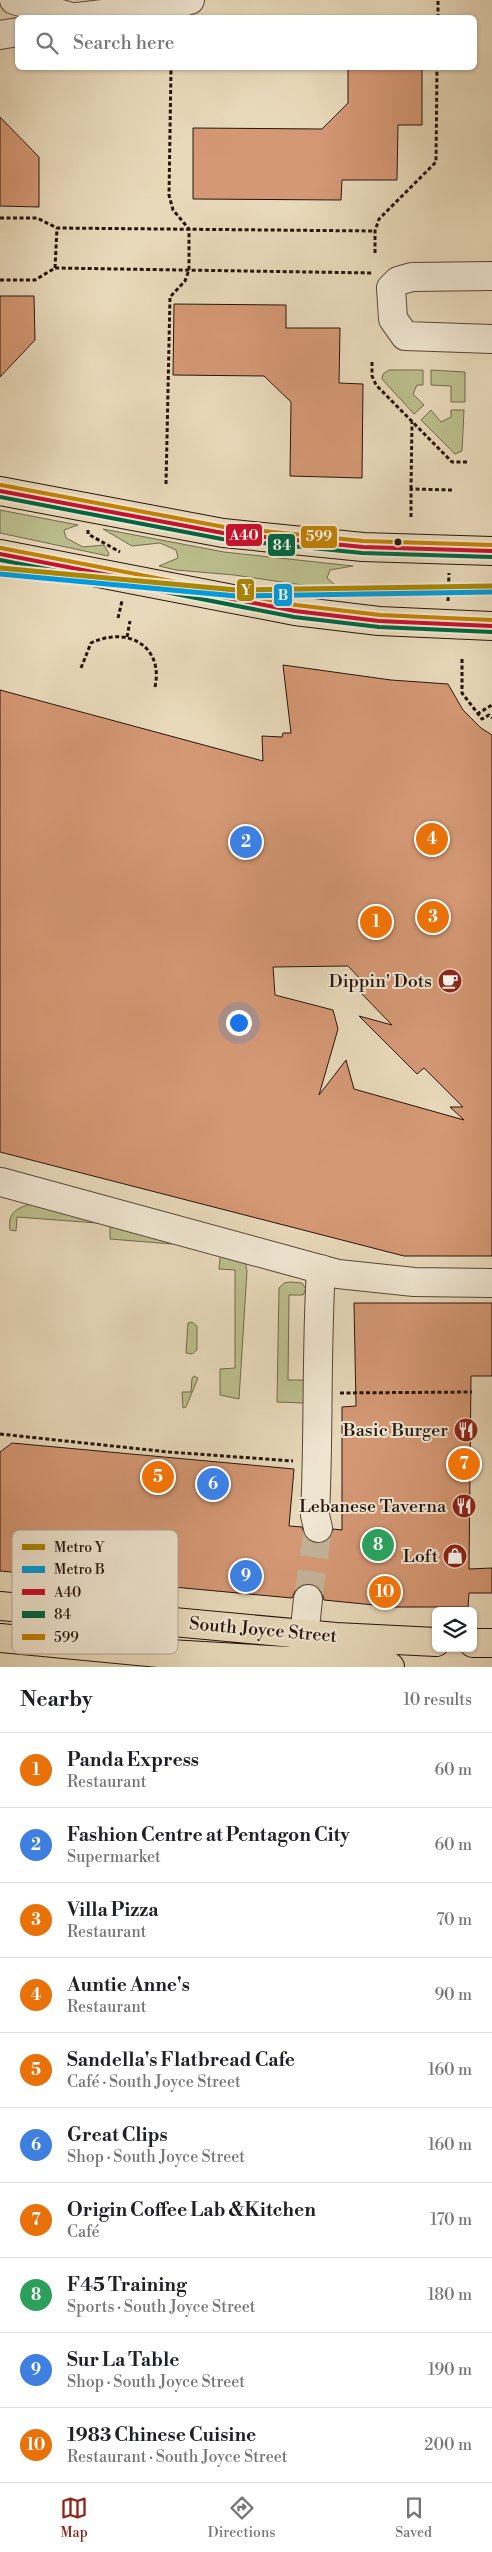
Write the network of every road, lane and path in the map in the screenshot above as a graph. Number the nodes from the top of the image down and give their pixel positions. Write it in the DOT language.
graph roads {
  1 [pos="14,0"];
  2 [pos="190,0"];
  3 [pos="438,0"];
  4 [pos="63,15"];
  5 [pos="88,15"];
  6 [pos="438,15"];
  7 [pos="15,32"];
  8 [pos="0,35"];
  9 [pos="171,70"];
  10 [pos="437,70"];
  11 [pos="0,218"];
  12 [pos="57,228"];
  13 [pos="189,229"];
  14 [pos="375,231"];
  15 [pos="375,253"];
  16 [pos="55,268"];
  17 [pos="189,270"];
  18 [pos="374,273"];
  19 [pos="492,276"];
  20 [pos="0,280"];
  21 [pos="492,339"];
  22 [pos="372,362"];
  23 [pos="412,422"];
  24 [pos="469,462"];
  25 [pos="166,484"];
  26 [pos="411,489"];
  27 [pos="452,490"];
  28 [pos="0,491"];
  29 [pos="411,517"];
  30 [pos="89,526"];
  31 [pos="492,551"];
  32 [pos="0,554"];
  33 [pos="122,554"];
  34 [pos="449,570"];
  35 [pos="122,600"];
  36 [pos="448,602"];
  37 [pos="118,618"];
  38 [pos="130,621"];
  39 [pos="492,626"];
  40 [pos="127,637"];
  41 [pos="462,659"];
  42 [pos="81,668"];
  43 [pos="155,687"];
  44 [pos="492,705"];
  45 [pos="476,714"];
  46 [pos="492,718"];
  47 [pos="2,1182"];
  48 [pos="321,1269"];
  49 [pos="492,1283"];
  50 [pos="319,1390"];
  51 [pos="472,1392"];
  52 [pos="0,1434"];
  53 [pos="318,1464"];
  54 [pos="318,1528"];
  55 [pos="308,1599"];
  56 [pos="178,1622"];
  57 [pos="304,1634"];
  58 [pos="432,1642"];
  59 [pos="477,1643"];
  60 [pos="492,1643"];
  61 [pos="178,1653"];
  62 [pos="302,1663"];
  63 [pos="390,1667"];
  1 -- 4 [label="street"];
  2 -- 5 [label="street"];
  3 -- 6 [label="path"];
  7 -- 8 [label="street"];
  9 -- 13 [label="path"];
  10 -- 14 [label="path"];
  11 -- 12 [label="path"];
  12 -- 13 [label="path"];
  12 -- 16 [label="path"];
  13 -- 14 [label="path"];
  13 -- 17 [label="path"];
  14 -- 15 [label="path"];
  16 -- 17 [label="path"];
  16 -- 20 [label="path"];
  17 -- 18 [label="path"];
  17 -- 25 [label="path"];
  19 -- 21 [label="street"];
  22 -- 23 [label="path"];
  23 -- 24 [label="path"];
  23 -- 26 [label="path"];
  26 -- 27 [label="path"];
  26 -- 29 [label="path"];
  28 -- 31 [label="main road"];
  30 -- 33 [label="path"];
  32 -- 39 [label="main road"];
  34 -- 36 [label="path"];
  35 -- 37 [label="path"];
  38 -- 40 [label="path"];
  40 -- 42 [label="path"];
  40 -- 43 [label="path"];
  41 -- 45 [label="path"];
  44 -- 45 [label="path"];
  45 -- 46 [label="path"];
  47 -- 48 [label="street"];
  48 -- 49 [label="street"];
  48 -- 50 [label="street"];
  50 -- 51 [label="path"];
  50 -- 53 [label="street"];
  52 -- 53 [label="path"];
  53 -- 54 [label="street"];
  55 -- 57 [label="street"];
  56 -- 57 [label="main road, South Joyce Street"];
  57 -- 58 [label="main road, South Joyce Street"];
  57 -- 62 [label="street"];
  59 -- 60 [label="main road"];
  61 -- 62 [label="main road, South Joyce Street"];
  62 -- 63 [label="main road, South Joyce Street"];
}
